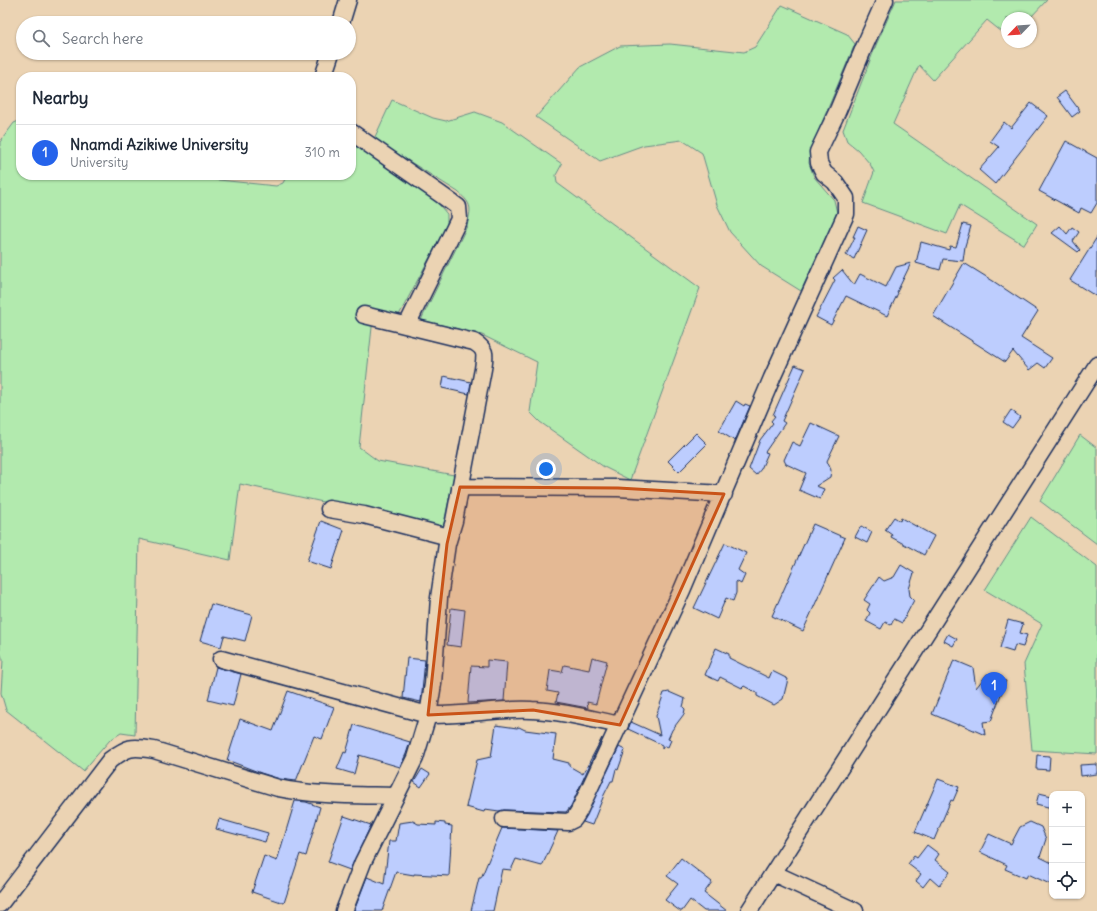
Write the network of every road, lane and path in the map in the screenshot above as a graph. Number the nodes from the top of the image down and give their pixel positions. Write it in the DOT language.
graph roads {
  1 [pos="348,0"];
  2 [pos="885,0"];
  3 [pos="343,16"];
  4 [pos="329,60"];
  5 [pos="325,72"];
  6 [pos="356,135"];
  7 [pos="364,315"];
  8 [pos="407,325"];
  9 [pos="1097,365"];
  10 [pos="460,487"];
  11 [pos="724,494"];
  12 [pos="329,509"];
  13 [pos="449,537"];
  14 [pos="221,659"];
  15 [pos="428,715"];
  16 [pos="620,725"];
  17 [pos="395,796"];
  18 [pos="504,819"];
  19 [pos="773,873"];
  20 [pos="0,904"];
  21 [pos="344,911"];
  22 [pos="749,911"];
  23 [pos="855,911"];
  1 -- 3 [label="street"];
  2 -- 11 [label="street"];
  4 -- 5 [label="street"];
  6 -- 8 [label="street"];
  7 -- 8 [label="street"];
  8 -- 10 [label="street"];
  9 -- 19 [label="street"];
  10 -- 11 [label="street"];
  10 -- 13 [label="street"];
  11 -- 16 [label="street"];
  12 -- 13 [label="street"];
  13 -- 15 [label="street"];
  14 -- 15 [label="street"];
  15 -- 16 [label="street"];
  15 -- 17 [label="street"];
  16 -- 18 [label="street"];
  17 -- 20 [label="street"];
  17 -- 21 [label="street"];
  19 -- 22 [label="street"];
  19 -- 23 [label="street"];
}
